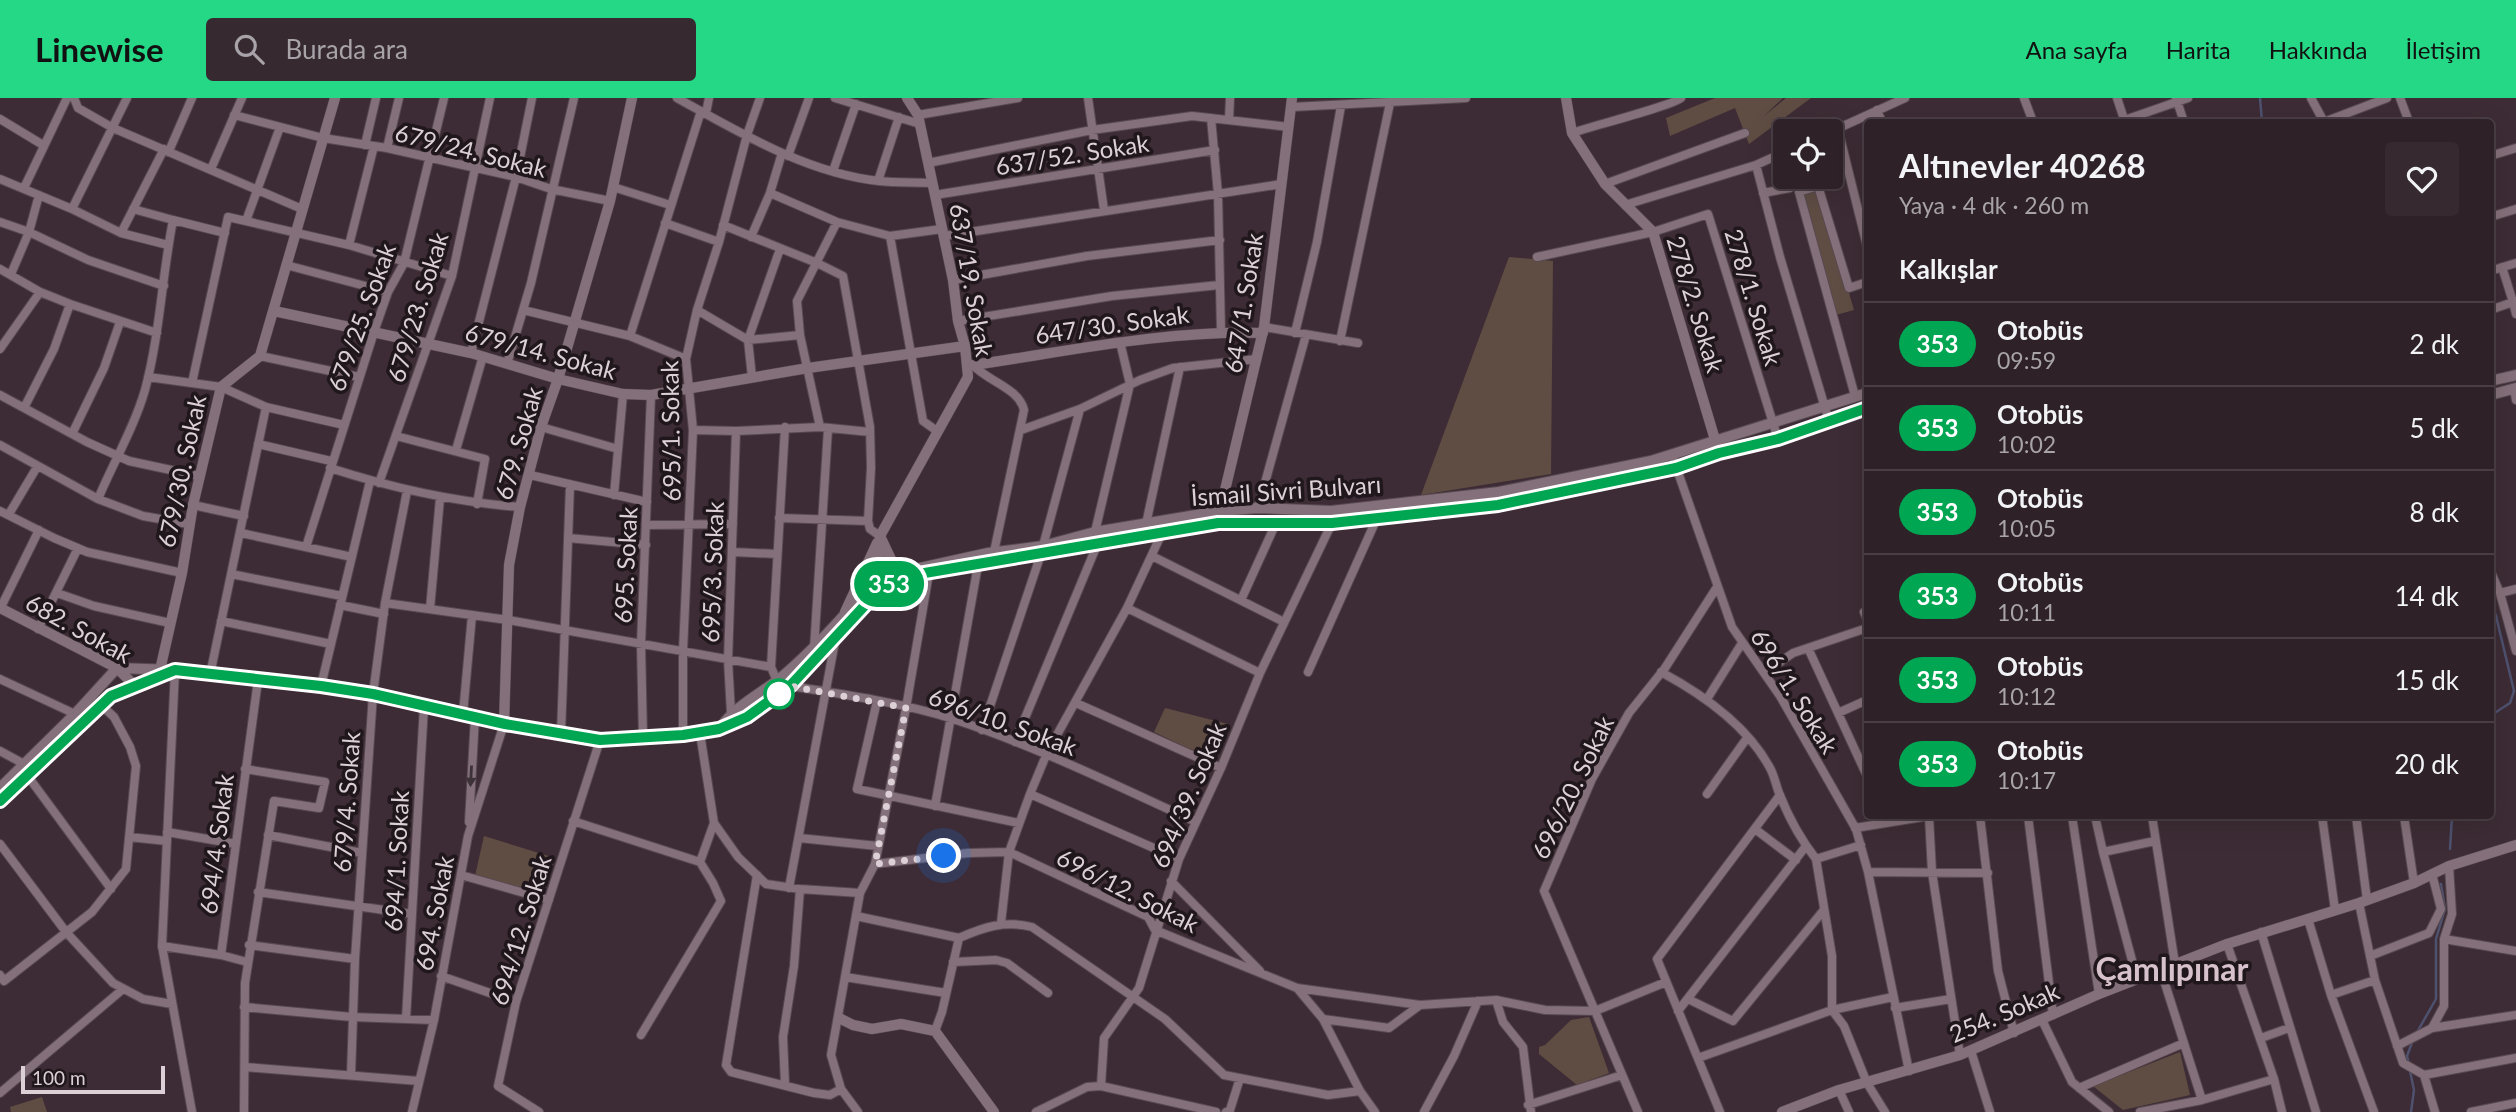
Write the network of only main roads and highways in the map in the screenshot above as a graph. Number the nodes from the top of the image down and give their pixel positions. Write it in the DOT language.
graph roads {
  1 [pos="2516,375"];
  2 [pos="2494,380"];
  3 [pos="2515,392"];
  4 [pos="1864,394"];
  5 [pos="2494,395"];
  6 [pos="1864,409"];
  7 [pos="1376,512"];
  8 [pos="1042,550"];
  9 [pos="891,577"];
  10 [pos="175,670"];
  11 [pos="719,729"];
  12 [pos="26,770"];
  13 [pos="0,788"];
  14 [pos="0,801"];
  1 -- 2 [label="main road"];
  3 -- 5 [label="main road"];
  4 -- 7 [label="main road, İsmail Sivri Bulvarı"];
  6 -- 7 [label="main road, İsmail Sivri Bulvarı"];
  7 -- 8 [label="main road, İsmail Sivri Bulvarı"];
  7 -- 8 [label="main road, İsmail Sivri Bulvarı"];
  8 -- 9 [label="main road, İsmail Sivri Bulvarı"];
  8 -- 9 [label="main road, İsmail Sivri Bulvarı"];
  9 -- 11 [label="main road, İsmail Sivri Bulvarı"];
  9 -- 11 [label="main road, İsmail Sivri Bulvarı"];
  10 -- 11 [label="main road, İsmail Sivri Bulvarı"];
  10 -- 12 [label="main road"];
  10 -- 12 [label="main road, İsmail Sivri Bulvarı"];
  12 -- 13 [label="main road"];
  12 -- 14 [label="main road"];
}
